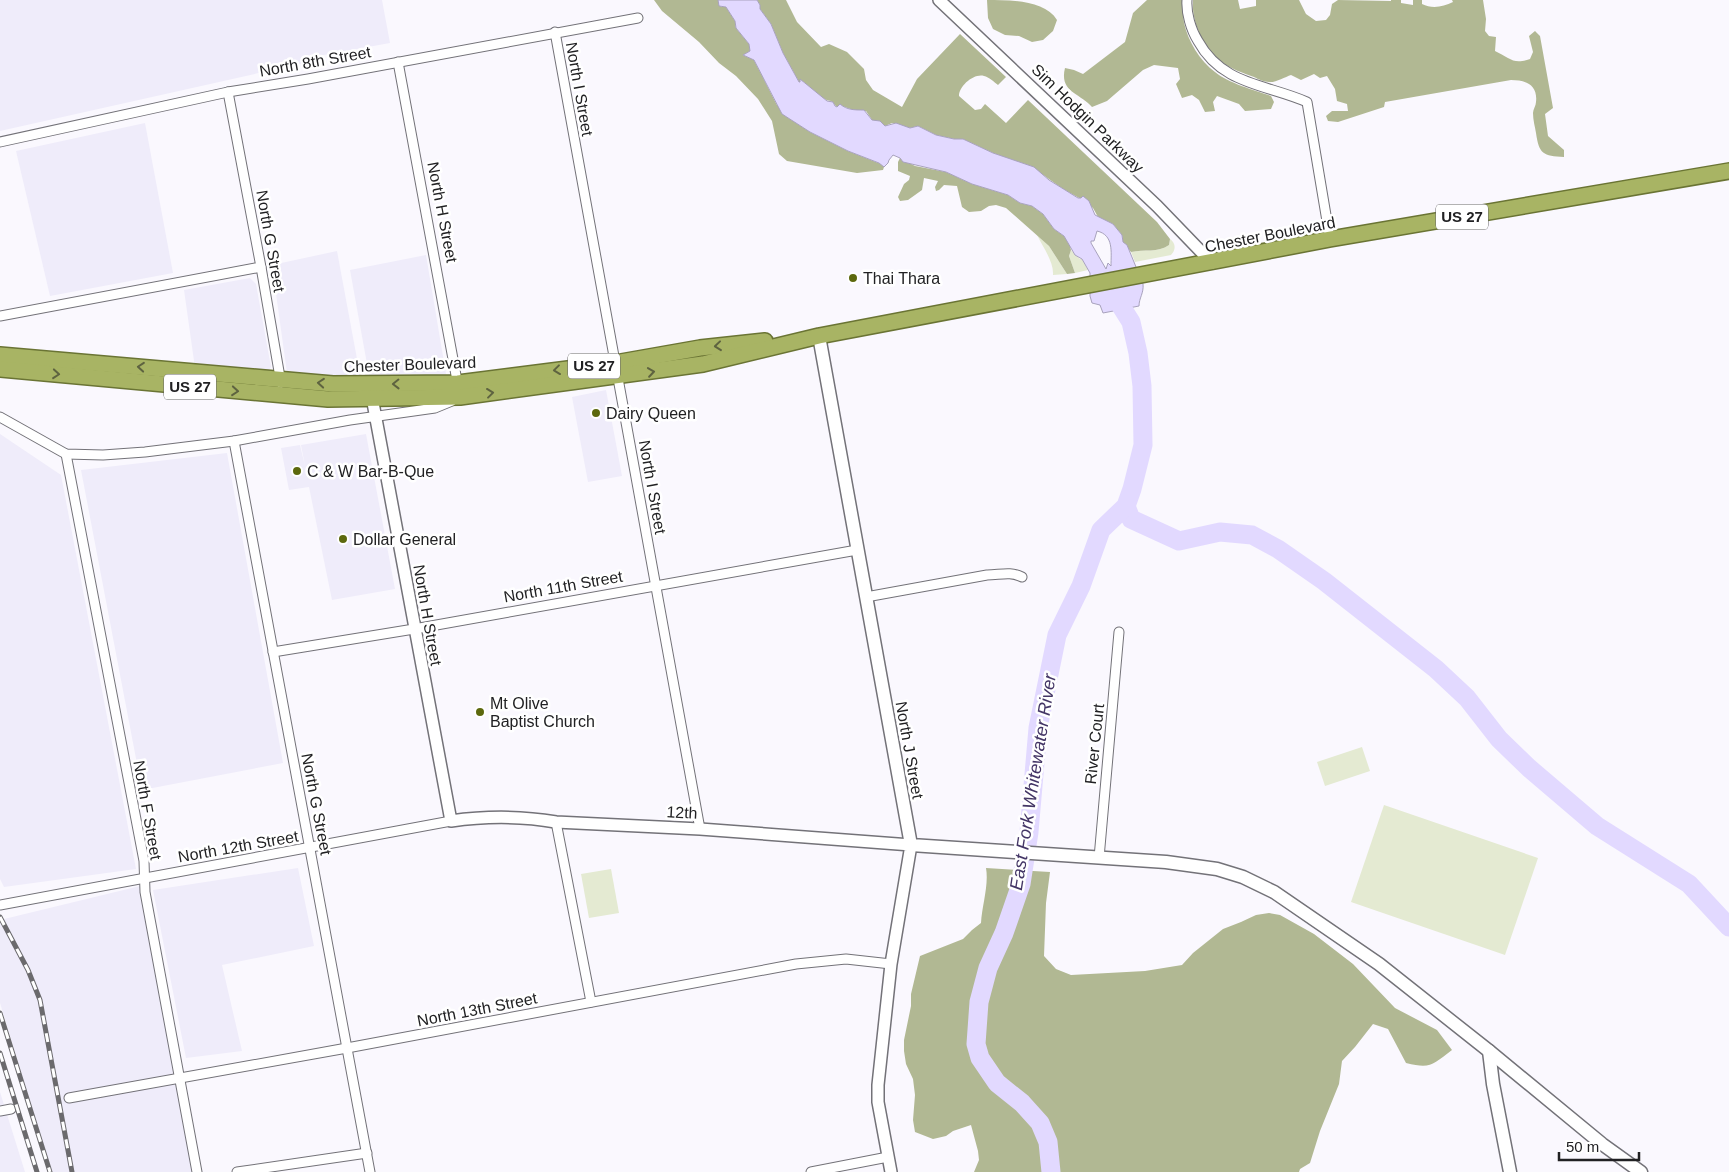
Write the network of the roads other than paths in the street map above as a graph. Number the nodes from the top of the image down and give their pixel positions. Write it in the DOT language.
graph roads {
  1 [pos="939,0"];
  2 [pos="1187,0"];
  3 [pos="638,18"];
  4 [pos="555,32"];
  5 [pos="398,62"];
  6 [pos="228,92"];
  7 [pos="0,142"];
  8 [pos="1729,171"];
  9 [pos="1330,240"];
  10 [pos="1212,263"];
  11 [pos="261,267"];
  12 [pos="0,316"];
  13 [pos="819,336"];
  14 [pos="6,355"];
  15 [pos="4,369"];
  16 [pos="616,370"];
  17 [pos="280,380"];
  18 [pos="459,390"];
  19 [pos="371,392"];
  20 [pos="282,395"];
  21 [pos="0,417"];
  22 [pos="376,417"];
  23 [pos="234,441"];
  24 [pos="66,454"];
  25 [pos="858,550"];
  26 [pos="1022,577"];
  27 [pos="656,585"];
  28 [pos="866,596"];
  29 [pos="414,629"];
  30 [pos="1119,632"];
  31 [pos="273,652"];
  32 [pos="451,821"];
  33 [pos="556,822"];
  34 [pos="700,829"];
  35 [pos="911,845"];
  36 [pos="310,848"];
  37 [pos="1099,858"];
  38 [pos="144,879"];
  39 [pos="0,905"];
  40 [pos="891,964"];
  41 [pos="591,1002"];
  42 [pos="347,1048"];
  43 [pos="1489,1051"];
  44 [pos="178,1078"];
  45 [pos="69,1098"];
  46 [pos="11,1109"];
  47 [pos="0,1111"];
  48 [pos="367,1153"];
  49 [pos="888,1157"];
  50 [pos="197,1172"];
  51 [pos="237,1172"];
  52 [pos="370,1172"];
  53 [pos="811,1172"];
  54 [pos="891,1172"];
  55 [pos="1510,1172"];
  56 [pos="1641,1172"];
  1 -- 10 [label="street, Sim Hodgin Parkway"];
  2 -- 9 [label="street"];
  3 -- 4 [label="street, North 8th Street"];
  4 -- 5 [label="street, North 8th Street"];
  4 -- 16 [label="street, North I Street"];
  5 -- 6 [label="street, North 8th Street"];
  5 -- 18 [label="street, North H Street"];
  6 -- 7 [label="street, North 8th Street"];
  6 -- 11 [label="street, North G Street"];
  8 -- 9 [label="highway, Chester Boulevard / US 27"];
  9 -- 10 [label="highway, Chester Boulevard / US 27"];
  10 -- 13 [label="highway, Chester Boulevard / US 27"];
  11 -- 12 [label="street"];
  11 -- 17 [label="street, North G Street"];
  13 -- 16 [label="highway, Chester Boulevard / US 27"];
  13 -- 25 [label="main road, North J Street"];
  17 -- 14 [label="highway, Chester Boulevard / US 27, one-way"];
  15 -- 20 [label="highway, Chester Boulevard / US 27, one-way"];
  16 -- 18 [label="highway, Chester Boulevard / US 27"];
  16 -- 27 [label="street, North I Street"];
  19 -- 17 [label="highway, Chester Boulevard / US 27, one-way"];
  17 -- 20 [label="street, North G Street"];
  18 -- 19 [label="highway, Chester Boulevard / US 27"];
  18 -- 22 [label="street, Chester Boulevard"];
  19 -- 20 [label="highway, Chester Boulevard / US 27"];
  19 -- 22 [label="street, North H Street"];
  21 -- 24 [label="street"];
  22 -- 23 [label="street, Chester Boulevard"];
  22 -- 29 [label="street, North H Street"];
  23 -- 24 [label="street, Chester Boulevard"];
  23 -- 31 [label="street, North G Street"];
  24 -- 38 [label="street, North F Street"];
  25 -- 27 [label="street, North 11th Street"];
  25 -- 28 [label="main road, North J Street"];
  26 -- 28 [label="street"];
  27 -- 29 [label="street, North 11th Street"];
  27 -- 34 [label="street, North I Street"];
  28 -- 35 [label="main road, North J Street"];
  29 -- 31 [label="street, North 11th Street"];
  29 -- 32 [label="street, North H Street"];
  30 -- 37 [label="street, River Court"];
  31 -- 36 [label="street, North G Street"];
  32 -- 33 [label="street, 12th"];
  32 -- 36 [label="street, North 12th Street"];
  33 -- 34 [label="street, 12th"];
  33 -- 41 [label="street"];
  34 -- 35 [label="street, 12th"];
  35 -- 37 [label="main road"];
  35 -- 40 [label="street, North J Street"];
  36 -- 38 [label="street, North 12th Street"];
  36 -- 42 [label="street, North G Street"];
  37 -- 43 [label="main road"];
  38 -- 39 [label="street, North 12th Street"];
  38 -- 44 [label="street, North F Street"];
  40 -- 41 [label="street, North 13th Street"];
  40 -- 49 [label="street, North J Street"];
  41 -- 42 [label="street, North 13th Street"];
  42 -- 44 [label="street, North 13th Street"];
  42 -- 48 [label="street, North G Street"];
  43 -- 55 [label="main road"];
  43 -- 56 [label="main road"];
  44 -- 45 [label="street, North 13th Street"];
  44 -- 50 [label="street, North F Street"];
  46 -- 47 [label="street"];
  48 -- 51 [label="street"];
  48 -- 52 [label="street, North G Street"];
  49 -- 53 [label="street"];
  49 -- 54 [label="street, North J Street"];
}
